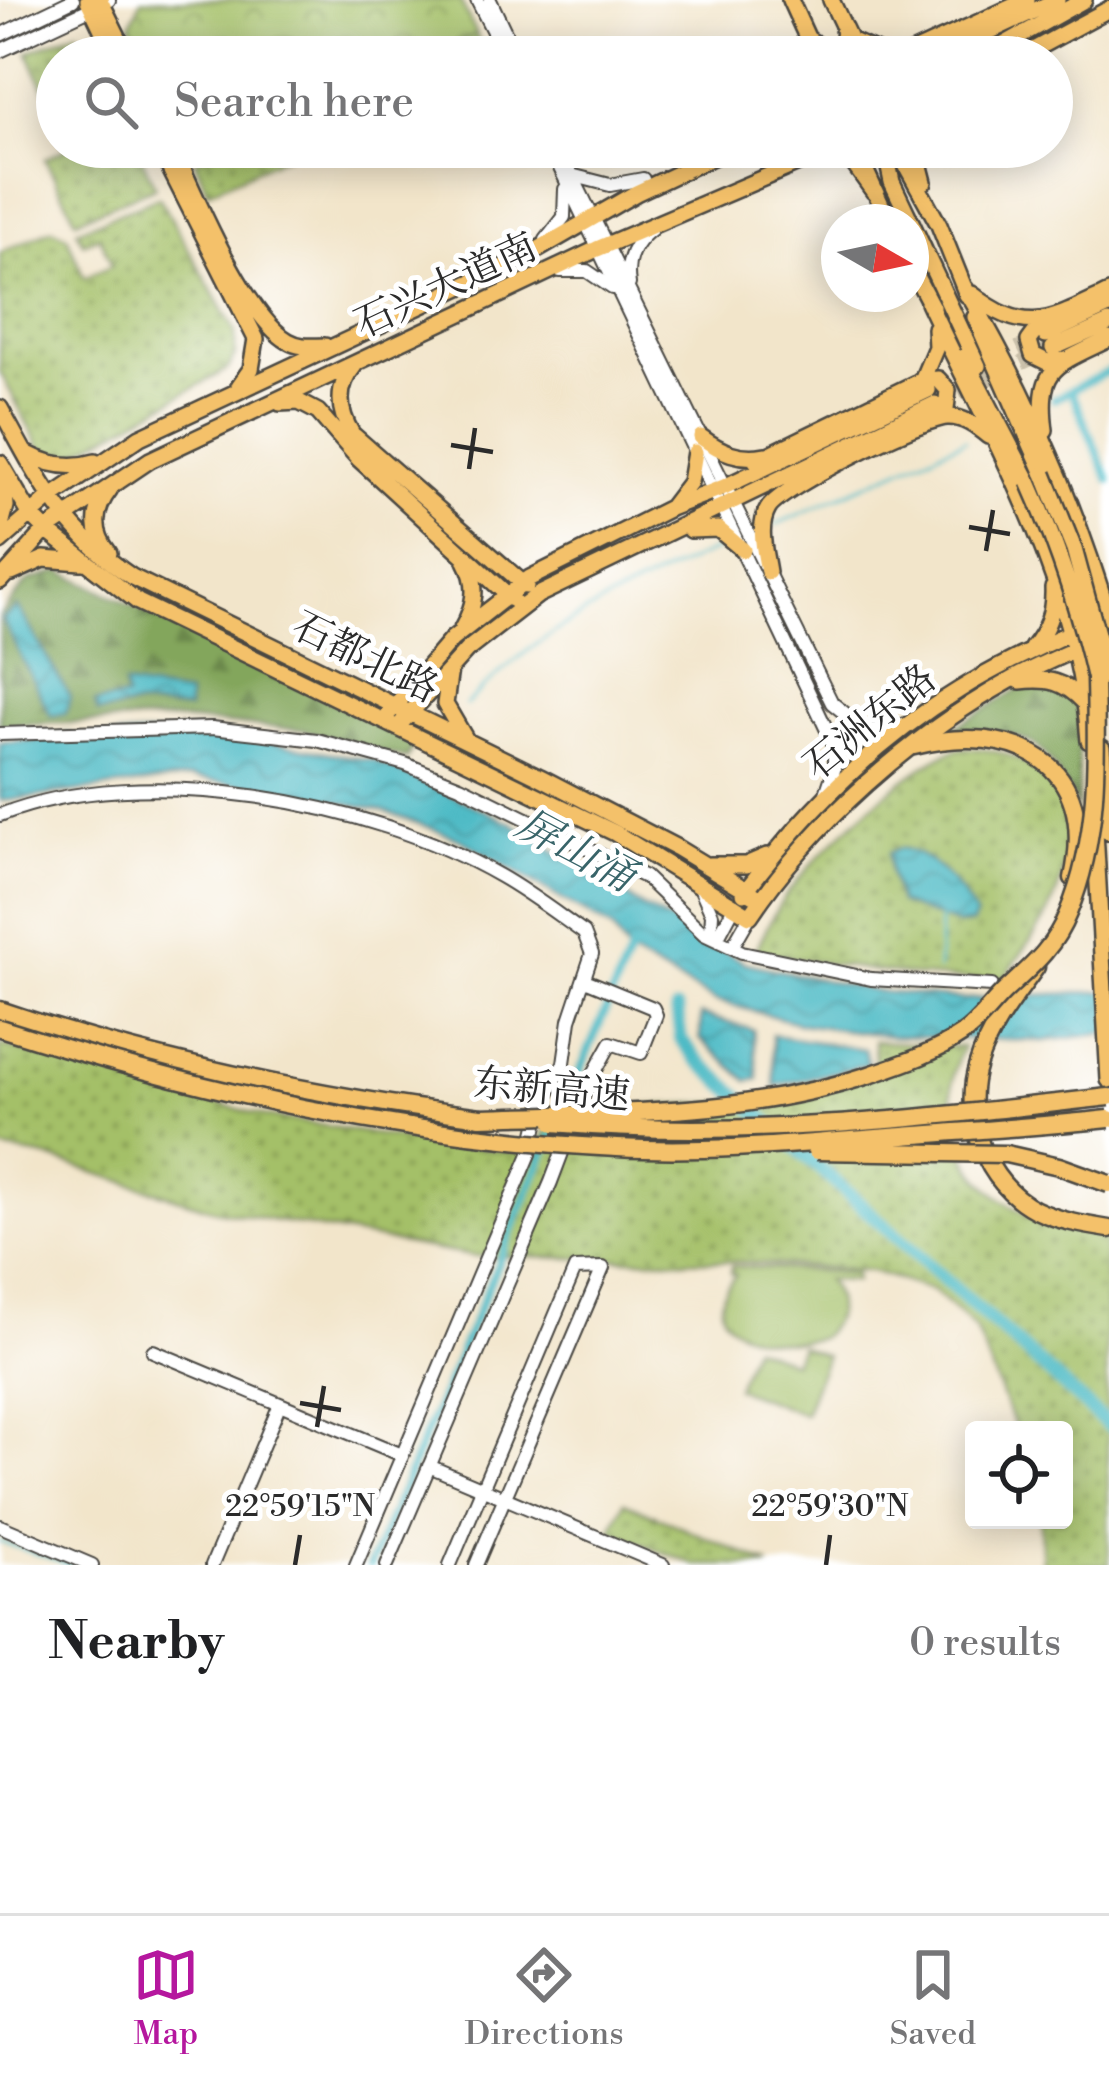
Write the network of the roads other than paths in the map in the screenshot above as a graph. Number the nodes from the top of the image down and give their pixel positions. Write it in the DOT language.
graph roads {
  1 [pos="73,0"];
  2 [pos="477,0"];
  3 [pos="490,0"];
  4 [pos="790,0"];
  5 [pos="831,0"];
  6 [pos="1027,0"];
  7 [pos="1057,0"];
  8 [pos="1084,0"];
  9 [pos="98,2"];
  10 [pos="1103,13"];
  11 [pos="0,34"];
  12 [pos="109,36"];
  13 [pos="117,36"];
  14 [pos="495,36"];
  15 [pos="507,36"];
  16 [pos="807,36"];
  17 [pos="849,36"];
  18 [pos="949,36"];
  19 [pos="979,36"];
  20 [pos="1020,36"];
  21 [pos="1060,36"];
  22 [pos="0,51"];
  23 [pos="170,168"];
  24 [pos="181,168"];
  25 [pos="564,168"];
  26 [pos="665,168"];
  27 [pos="689,168"];
  28 [pos="787,168"];
  29 [pos="857,168"];
  30 [pos="864,168"];
  31 [pos="892,168"];
  32 [pos="903,168"];
  33 [pos="918,168"];
  34 [pos="568,175"];
  35 [pos="643,178"];
  36 [pos="874,191"];
  37 [pos="880,204"];
  38 [pos="902,204"];
  39 [pos="591,221"];
  40 [pos="659,224"];
  41 [pos="939,225"];
  42 [pos="602,247"];
  43 [pos="529,254"];
  44 [pos="929,260"];
  45 [pos="547,273"];
  46 [pos="965,288"];
  47 [pos="1109,293"];
  48 [pos="626,294"];
  49 [pos="929,303"];
  50 [pos="929,304"];
  51 [pos="1109,306"];
  52 [pos="472,308"];
  53 [pos="929,308"];
  54 [pos="1109,323"];
  55 [pos="1047,335"];
  56 [pos="1109,339"];
  57 [pos="334,345"];
  58 [pos="1068,359"];
  59 [pos="358,362"];
  60 [pos="236,390"];
  61 [pos="928,392"];
  62 [pos="266,406"];
  63 [pos="4,415"];
  64 [pos="930,421"];
  65 [pos="1000,427"];
  66 [pos="0,441"];
  67 [pos="698,444"];
  68 [pos="127,445"];
  69 [pos="1046,445"];
  70 [pos="998,448"];
  71 [pos="23,451"];
  72 [pos="768,454"];
  73 [pos="109,456"];
  74 [pos="1,464"];
  75 [pos="139,467"];
  76 [pos="1036,478"];
  77 [pos="118,479"];
  78 [pos="719,489"];
  79 [pos="50,498"];
  80 [pos="728,506"];
  81 [pos="670,508"];
  82 [pos="30,514"];
  83 [pos="63,517"];
  84 [pos="0,529"];
  85 [pos="46,530"];
  86 [pos="675,532"];
  87 [pos="0,542"];
  88 [pos="742,550"];
  89 [pos="462,554"];
  90 [pos="84,562"];
  91 [pos="1051,567"];
  92 [pos="763,572"];
  93 [pos="1100,576"];
  94 [pos="132,578"];
  95 [pos="2,579"];
  96 [pos="523,583"];
  97 [pos="114,586"];
  98 [pos="1059,590"];
  99 [pos="538,595"];
  100 [pos="515,601"];
  101 [pos="1109,616"];
  102 [pos="1070,633"];
  103 [pos="1109,634"];
  104 [pos="455,636"];
  105 [pos="466,650"];
  106 [pos="1075,650"];
  107 [pos="1029,651"];
  108 [pos="318,667"];
  109 [pos="451,668"];
  110 [pos="1004,675"];
  111 [pos="1102,679"];
  112 [pos="310,684"];
  113 [pos="832,703"];
  114 [pos="1086,704"];
  115 [pos="402,709"];
  116 [pos="820,713"];
  117 [pos="910,723"];
  118 [pos="390,724"];
  119 [pos="0,734"];
  120 [pos="476,746"];
  121 [pos="914,746"];
  122 [pos="477,767"];
  123 [pos="826,794"];
  124 [pos="0,815"];
  125 [pos="795,830"];
  126 [pos="1109,832"];
  127 [pos="809,844"];
  128 [pos="776,851"];
  129 [pos="673,855"];
  130 [pos="706,864"];
  131 [pos="696,881"];
  132 [pos="754,894"];
  133 [pos="735,905"];
  134 [pos="750,916"];
  135 [pos="734,942"];
  136 [pos="1049,949"];
  137 [pos="591,983"];
  138 [pos="992,986"];
  139 [pos="0,1010"];
  140 [pos="0,1028"];
  141 [pos="1109,1080"];
  142 [pos="1109,1097"];
  143 [pos="481,1117"];
  144 [pos="1109,1120"];
  145 [pos="767,1146"];
  146 [pos="1109,1184"];
  147 [pos="1109,1229"];
  148 [pos="153,1351"];
  149 [pos="280,1404"];
  150 [pos="402,1455"];
  151 [pos="429,1466"];
  152 [pos="482,1489"];
  153 [pos="505,1498"];
  154 [pos="378,1512"];
  155 [pos="405,1523"];
  156 [pos="0,1526"];
  157 [pos="92,1565"];
  158 [pos="212,1565"];
  159 [pos="356,1565"];
  160 [pos="387,1565"];
  161 [pos="449,1565"];
  162 [pos="476,1565"];
  163 [pos="663,1565"];
  1 -- 11 [label="street"];
  2 -- 14 [label="street"];
  3 -- 15 [label="street"];
  4 -- 16 [label="main road"];
  5 -- 17 [label="main road"];
  6 -- 18 [label="main road"];
  7 -- 19 [label="main road"];
  8 -- 20 [label="main road"];
  9 -- 12 [label="main road"];
  9 -- 13 [label="main road"];
  9 -- 22 [label="street"];
  10 -- 21 [label="main road"];
  23 -- 60 [label="main road"];
  24 -- 57 [label="main road"];
  25 -- 34 [label="street"];
  26 -- 35 [label="main road"];
  27 -- 39 [label="main road, 石兴大道南"];
  28 -- 40 [label="main road, 石兴大道南"];
  29 -- 36 [label="main road, 石兴大道南"];
  30 -- 36 [label="main road"];
  31 -- 38 [label="main road"];
  32 -- 41 [label="main road"];
  33 -- 41 [label="main road"];
  34 -- 35 [label="street"];
  34 -- 39 [label="street"];
  34 -- 43 [label="street"];
  35 -- 39 [label="main road"];
  36 -- 37 [label="main road"];
  39 -- 42 [label="street"];
  39 -- 43 [label="main road, 石兴大道南"];
  40 -- 42 [label="main road, 石兴大道南"];
  40 -- 48 [label="street"];
  41 -- 46 [label="main road"];
  42 -- 45 [label="main road, 石兴大道南"];
  42 -- 48 [label="street"];
  43 -- 52 [label="main road"];
  43 -- 57 [label="main road, 石兴大道南"];
  44 -- 65 [label="main road"];
  45 -- 48 [label="street"];
  45 -- 52 [label="main road, 石兴大道南"];
  46 -- 55 [label="main road"];
  46 -- 69 [label="main road"];
  46 -- 76 [label="main road"];
  47 -- 55 [label="main road"];
  48 -- 67 [label="street"];
  49 -- 65 [label="main road"];
  50 -- 70 [label="main road"];
  51 -- 55 [label="main road"];
  52 -- 59 [label="main road, 石兴大道南"];
  53 -- 61 [label="main road"];
  54 -- 55 [label="main road"];
  55 -- 58 [label="main road"];
  56 -- 58 [label="main road"];
  57 -- 60 [label="main road, 石兴大道南"];
  58 -- 69 [label="main road"];
  59 -- 62 [label="main road, 石兴大道南"];
  59 -- 96 [label="main road"];
  60 -- 68 [label="main road, 石兴大道南"];
  61 -- 64 [label="main road"];
  61 -- 72 [label="main road"];
  61 -- 78 [label="main road"];
  61 -- 80 [label="main road"];
  62 -- 75 [label="main road, 石兴大道南"];
  62 -- 89 [label="main road"];
  63 -- 66 [label="street"];
  63 -- 71 [label="main road, 石都北路"];
  64 -- 70 [label="main road"];
  64 -- 92 [label="main road"];
  65 -- 76 [label="main road"];
  67 -- 72 [label="main road"];
  67 -- 78 [label="street"];
  67 -- 81 [label="main road"];
  68 -- 73 [label="main road, 石兴大道南"];
  68 -- 75 [label="main road"];
  69 -- 93 [label="main road"];
  70 -- 91 [label="main road"];
  71 -- 73 [label="main road"];
  71 -- 79 [label="main road, 石都北路"];
  72 -- 78 [label="main road"];
  73 -- 79 [label="main road, 石兴大道南"];
  74 -- 82 [label="main road, 石都北路"];
  74 -- 84 [label="main road"];
  75 -- 77 [label="main road, 石兴大道南"];
  76 -- 111 [label="main road, bridge"];
  77 -- 83 [label="main road, 石兴大道南"];
  77 -- 94 [label="main road"];
  78 -- 80 [label="street"];
  78 -- 81 [label="main road"];
  79 -- 82 [label="main road, 石兴大道南"];
  79 -- 83 [label="main road, 石都北路"];
  80 -- 86 [label="main road"];
  80 -- 88 [label="street"];
  80 -- 92 [label="street"];
  81 -- 96 [label="main road"];
  82 -- 85 [label="main road, 石都北路"];
  82 -- 87 [label="main road, 石兴大道南"];
  83 -- 85 [label="main road, 石兴大道南"];
  83 -- 94 [label="main road, 石都北路"];
  85 -- 90 [label="main road, 石都北路"];
  85 -- 95 [label="main road, 石兴大道南"];
  86 -- 88 [label="main road"];
  86 -- 99 [label="main road"];
  88 -- 92 [label="street"];
  89 -- 100 [label="main road"];
  89 -- 104 [label="main road"];
  90 -- 95 [label="main road"];
  90 -- 97 [label="main road, 石都北路"];
  91 -- 98 [label="main road"];
  91 -- 107 [label="main road"];
  92 -- 113 [label="street"];
  92 -- 116 [label="street"];
  93 -- 98 [label="main road"];
  93 -- 101 [label="main road"];
  94 -- 97 [label="main road"];
  94 -- 108 [label="main road, 石都北路"];
  96 -- 99 [label="main road"];
  96 -- 100 [label="main road"];
  97 -- 112 [label="main road, 石都北路"];
  98 -- 102 [label="main road"];
  99 -- 100 [label="main road"];
  100 -- 104 [label="main road"];
  100 -- 105 [label="main road"];
  101 -- 102 [label="main road, 石洲东路"];
  102 -- 106 [label="main road"];
  102 -- 107 [label="main road, 石洲东路"];
  103 -- 106 [label="main road, 石洲东路"];
  104 -- 105 [label="main road"];
  104 -- 115 [label="main road"];
  105 -- 109 [label="main road"];
  106 -- 110 [label="main road, 石洲东路"];
  106 -- 114 [label="main road"];
  107 -- 110 [label="main road, 石洲东路"];
  108 -- 112 [label="main road"];
  108 -- 115 [label="main road, 石都北路"];
  109 -- 115 [label="main road"];
  109 -- 120 [label="main road"];
  110 -- 114 [label="main road"];
  110 -- 117 [label="main road, 石洲东路"];
  110 -- 121 [label="main road, 石洲东路"];
  111 -- 126 [label="main road, bridge"];
  111 -- 136 [label="highway, bridge"];
  112 -- 118 [label="main road, 石都北路"];
  113 -- 116 [label="street"];
  113 -- 117 [label="street"];
  114 -- 141 [label="main road"];
  115 -- 118 [label="main road"];
  115 -- 120 [label="main road, 石都北路"];
  116 -- 123 [label="street"];
  117 -- 123 [label="main road, 石洲东路"];
  118 -- 122 [label="main road, 石都北路"];
  119 -- 138 [label="street"];
  120 -- 122 [label="main road"];
  120 -- 129 [label="main road, 石都北路"];
  121 -- 127 [label="main road, 石洲东路"];
  121 -- 136 [label="highway, bridge"];
  122 -- 129 [label="main road, 石都北路"];
  123 -- 125 [label="main road, 石洲东路"];
  124 -- 137 [label="street"];
  125 -- 127 [label="main road"];
  125 -- 128 [label="main road, 石洲东路"];
  127 -- 132 [label="main road, 石洲东路"];
  128 -- 130 [label="main road"];
  128 -- 132 [label="main road, 石洲东路"];
  129 -- 130 [label="main road, 石都北路"];
  129 -- 131 [label="main road, 石都北路"];
  130 -- 132 [label="main road, 石都北路"];
  131 -- 133 [label="main road, 石都北路"];
  131 -- 133 [label="street, 石洲东路"];
  132 -- 133 [label="main road, 石洲东路"];
  132 -- 134 [label="main road, 石洲东路"];
  133 -- 134 [label="main road, 石都北路"];
  134 -- 135 [label="street, 石洲东路"];
  136 -- 143 [label="highway, bridge"];
  136 -- 147 [label="highway, bridge"];
  137 -- 150 [label="street"];
  137 -- 151 [label="street"];
  139 -- 143 [label="highway, 东新高速"];
  140 -- 145 [label="highway, 东新高速, bridge"];
  142 -- 143 [label="highway, 东新高速, bridge"];
  144 -- 145 [label="highway, 东新高速, bridge"];
  145 -- 146 [label="highway, bridge"];
  148 -- 149 [label="street"];
  149 -- 150 [label="street"];
  149 -- 158 [label="street"];
  150 -- 154 [label="street"];
  151 -- 152 [label="street"];
  151 -- 155 [label="street"];
  152 -- 153 [label="street"];
  152 -- 153 [label="street"];
  152 -- 161 [label="street"];
  153 -- 162 [label="street"];
  153 -- 163 [label="street"];
  154 -- 155 [label="street"];
  154 -- 159 [label="street"];
  155 -- 160 [label="street"];
  156 -- 157 [label="street"];
}
